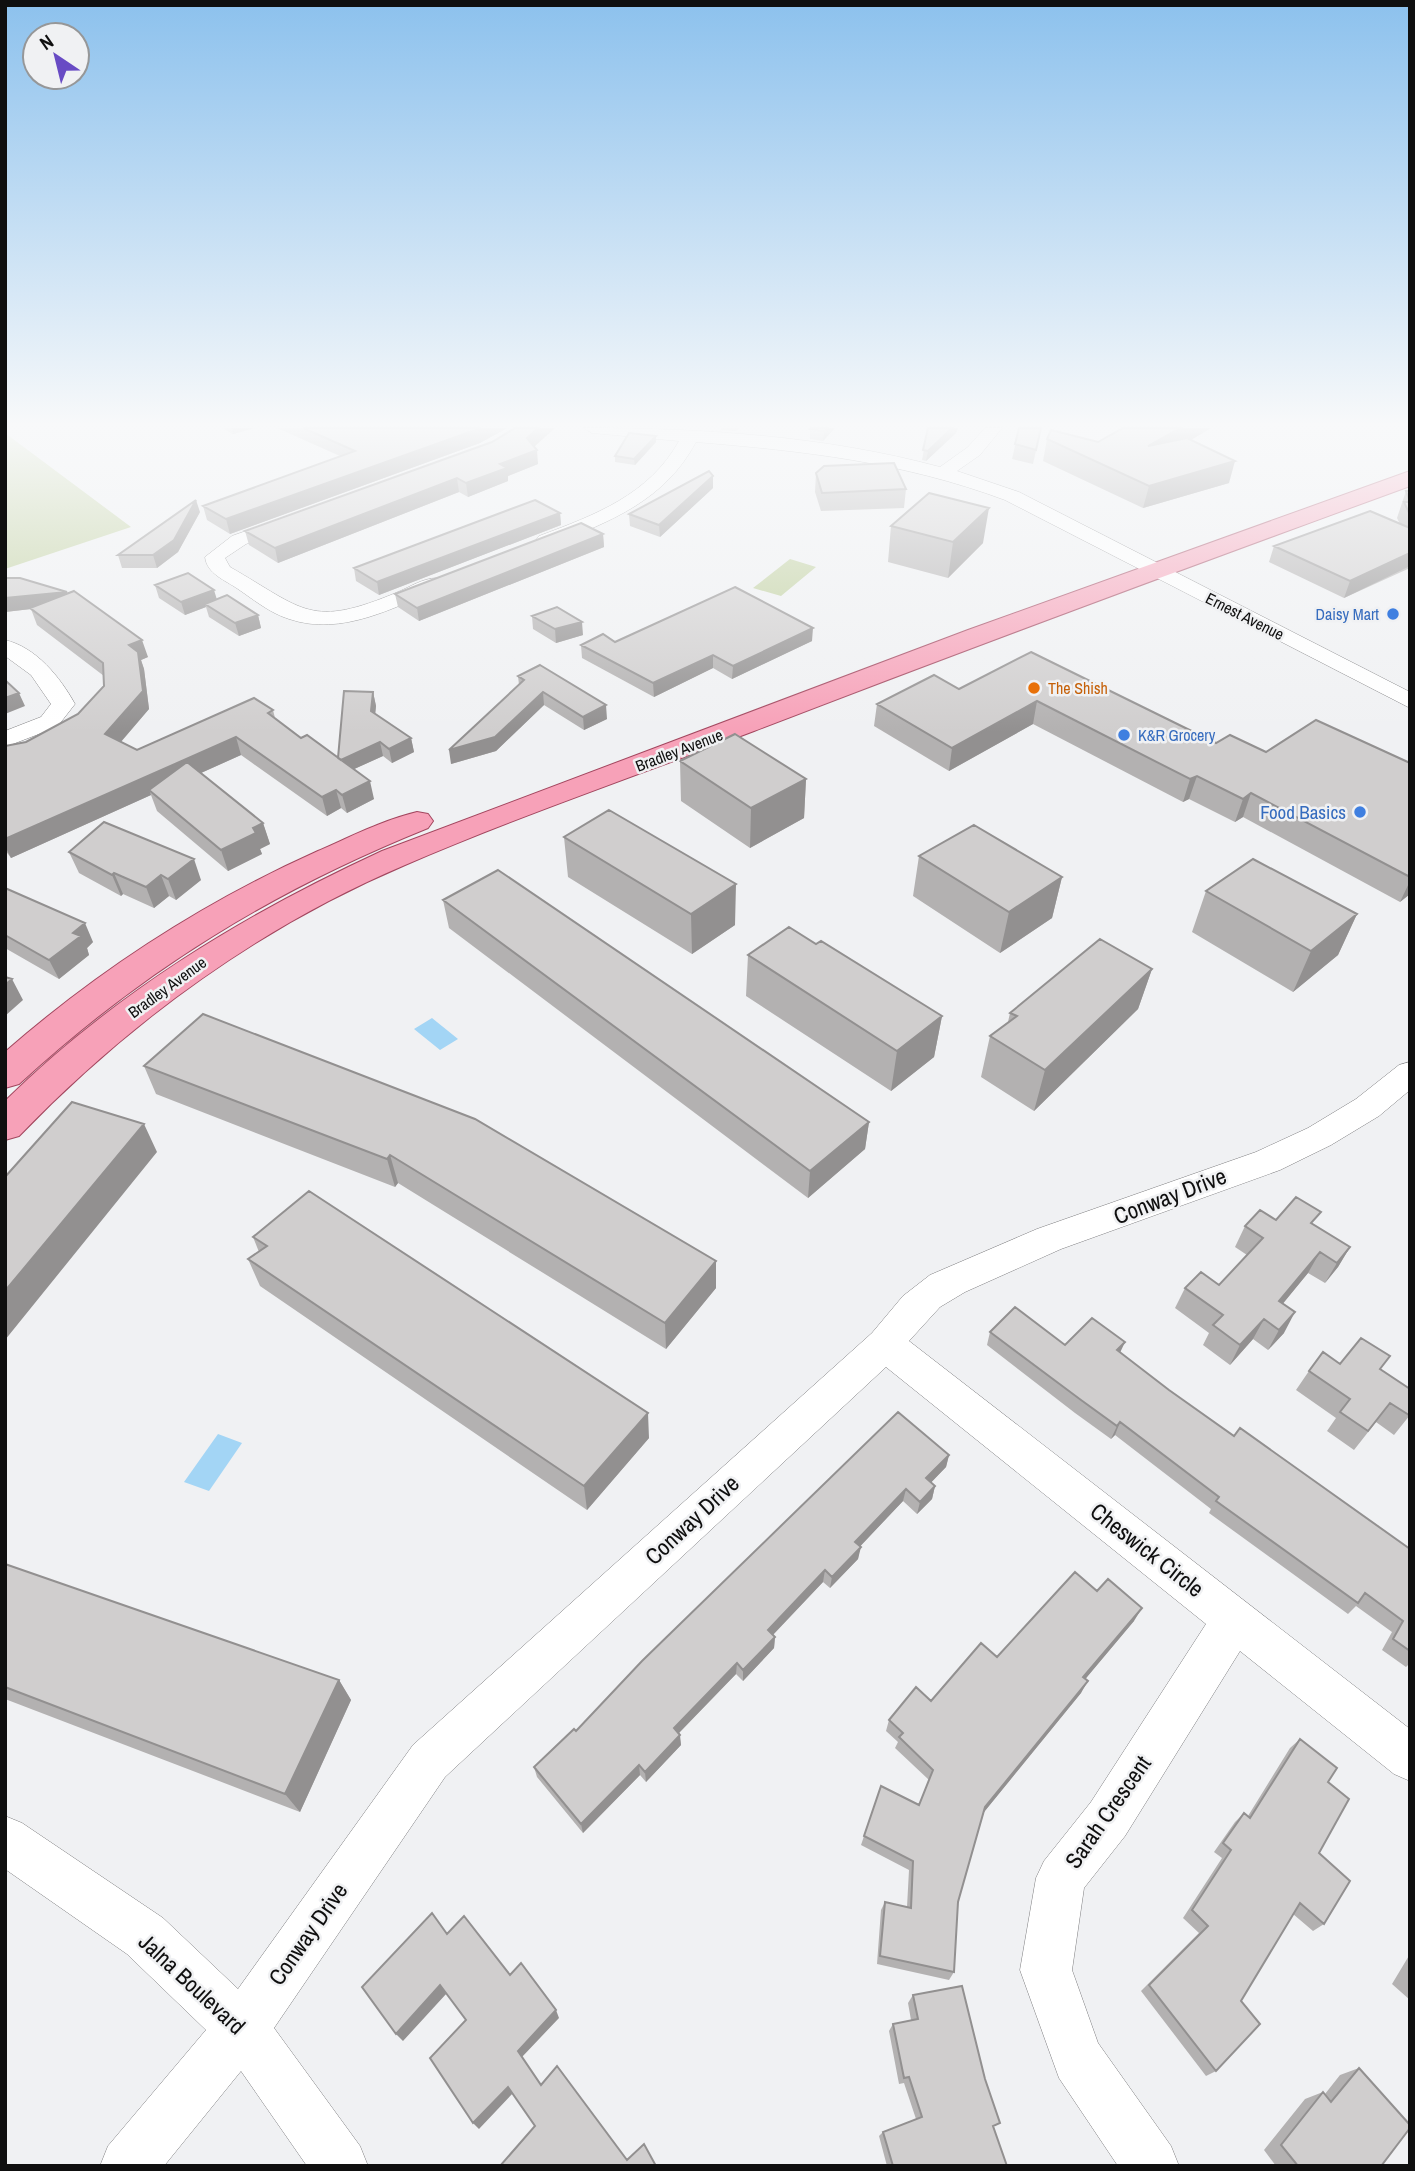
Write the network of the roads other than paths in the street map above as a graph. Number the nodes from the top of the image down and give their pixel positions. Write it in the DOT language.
graph roads {
  1 [pos="269,529"];
  2 [pos="574,529"];
  3 [pos="1076,529"];
  4 [pos="1239,529"];
  5 [pos="1256,529"];
  6 [pos="528,547"];
  7 [pos="1146,566"];
  8 [pos="453,577"];
  9 [pos="5,646"];
  10 [pos="1410,701"];
  11 [pos="5,740"];
  12 [pos="1410,1073"];
  13 [pos="5,1074"];
  14 [pos="5,1125"];
  15 [pos="885,1343"];
  16 [pos="1235,1619"];
  17 [pos="1410,1758"];
  18 [pos="5,1840"];
  19 [pos="242,2028"];
  20 [pos="128,2166"];
  21 [pos="340,2166"];
  22 [pos="1151,2166"];
  1 -- 8 [label="street"];
  2 -- 6 [label="street"];
  3 -- 7 [label="street, Ernest Avenue"];
  4 -- 7 [label="main road, Bradley Avenue"];
  5 -- 7 [label="main road, Bradley Avenue"];
  7 -- 10 [label="street, Ernest Avenue"];
  7 -- 13 [label="main road, Bradley Avenue"];
  7 -- 14 [label="main road, Bradley Avenue"];
  9 -- 11 [label="street"];
  12 -- 15 [label="street, Conway Drive"];
  15 -- 16 [label="street, Cheswick Circle"];
  15 -- 19 [label="street, Conway Drive"];
  16 -- 17 [label="street, Cheswick Circle"];
  16 -- 22 [label="street, Sarah Crescent"];
  18 -- 19 [label="street, Jalna Boulevard"];
  19 -- 20 [label="street, Conway Drive"];
  19 -- 21 [label="street, Jalna Boulevard"];
}
